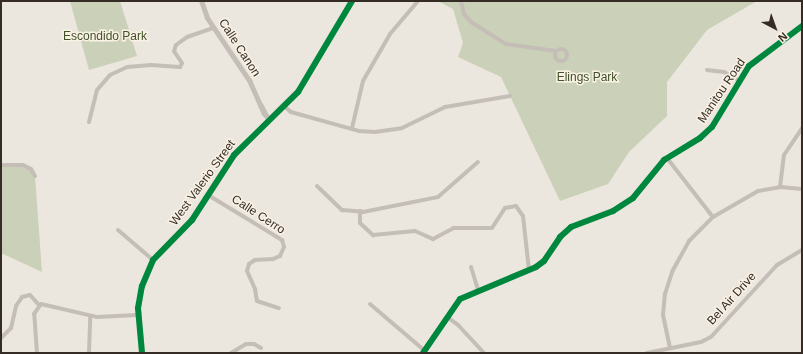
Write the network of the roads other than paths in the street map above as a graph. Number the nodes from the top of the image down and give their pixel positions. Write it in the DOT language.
graph roads {
  1 [pos="201,1"];
  2 [pos="352,1"];
  3 [pos="418,1"];
  4 [pos="461,1"];
  5 [pos="802,26"];
  6 [pos="213,28"];
  7 [pos="556,51"];
  8 [pos="707,70"];
  9 [pos="740,81"];
  10 [pos="510,96"];
  11 [pos="284,106"];
  12 [pos="269,118"];
  13 [pos="90,122"];
  14 [pos="352,128"];
  15 [pos="802,128"];
  16 [pos="667,158"];
  17 [pos="478,162"];
  18 [pos="1,165"];
  19 [pos="35,176"];
  20 [pos="317,186"];
  21 [pos="780,187"];
  22 [pos="802,189"];
  23 [pos="208,195"];
  24 [pos="360,211"];
  25 [pos="713,218"];
  26 [pos="118,230"];
  27 [pos="802,250"];
  28 [pos="153,260"];
  29 [pos="471,267"];
  30 [pos="529,270"];
  31 [pos="478,290"];
  32 [pos="370,304"];
  33 [pos="39,305"];
  34 [pos="280,308"];
  35 [pos="137,315"];
  36 [pos="90,316"];
  37 [pos="447,317"];
  38 [pos="1,338"];
  39 [pos="261,348"];
  40 [pos="670,348"];
  41 [pos="424,352"];
  42 [pos="37,353"];
  43 [pos="89,353"];
  44 [pos="142,353"];
  45 [pos="231,353"];
  46 [pos="484,353"];
  47 [pos="647,353"];
  1 -- 6 [label="street, Calle Canon"];
  2 -- 11 [label="street, West Valerio Street"];
  3 -- 14 [label="street"];
  4 -- 7 [label="street"];
  5 -- 9 [label="street, Manitou Road"];
  6 -- 12 [label="street, Calle Canon"];
  6 -- 13 [label="street"];
  8 -- 9 [label="street"];
  9 -- 16 [label="street, Manitou Road"];
  10 -- 14 [label="street"];
  11 -- 12 [label="street, West Valerio Street"];
  11 -- 14 [label="street"];
  12 -- 23 [label="street, West Valerio Street"];
  15 -- 21 [label="street"];
  16 -- 25 [label="street"];
  16 -- 30 [label="street, Manitou Road"];
  17 -- 24 [label="street"];
  18 -- 19 [label="street"];
  20 -- 24 [label="street"];
  21 -- 22 [label="street"];
  21 -- 25 [label="street"];
  23 -- 28 [label="street, West Valerio Street"];
  23 -- 34 [label="street, Calle Cerro"];
  24 -- 30 [label="street"];
  25 -- 40 [label="street"];
  26 -- 28 [label="street"];
  27 -- 40 [label="street, Bel Air Drive"];
  28 -- 35 [label="street, West Valerio Street"];
  29 -- 31 [label="street"];
  30 -- 31 [label="street, Manitou Road"];
  31 -- 37 [label="street, Manitou Road"];
  32 -- 41 [label="street"];
  33 -- 36 [label="street"];
  33 -- 38 [label="street"];
  33 -- 42 [label="street"];
  35 -- 36 [label="street"];
  35 -- 44 [label="street, West Valerio Street"];
  36 -- 43 [label="street"];
  37 -- 41 [label="street, Manitou Road"];
  37 -- 46 [label="street"];
  39 -- 45 [label="street"];
  40 -- 47 [label="street, Bel Air Drive"];
}
